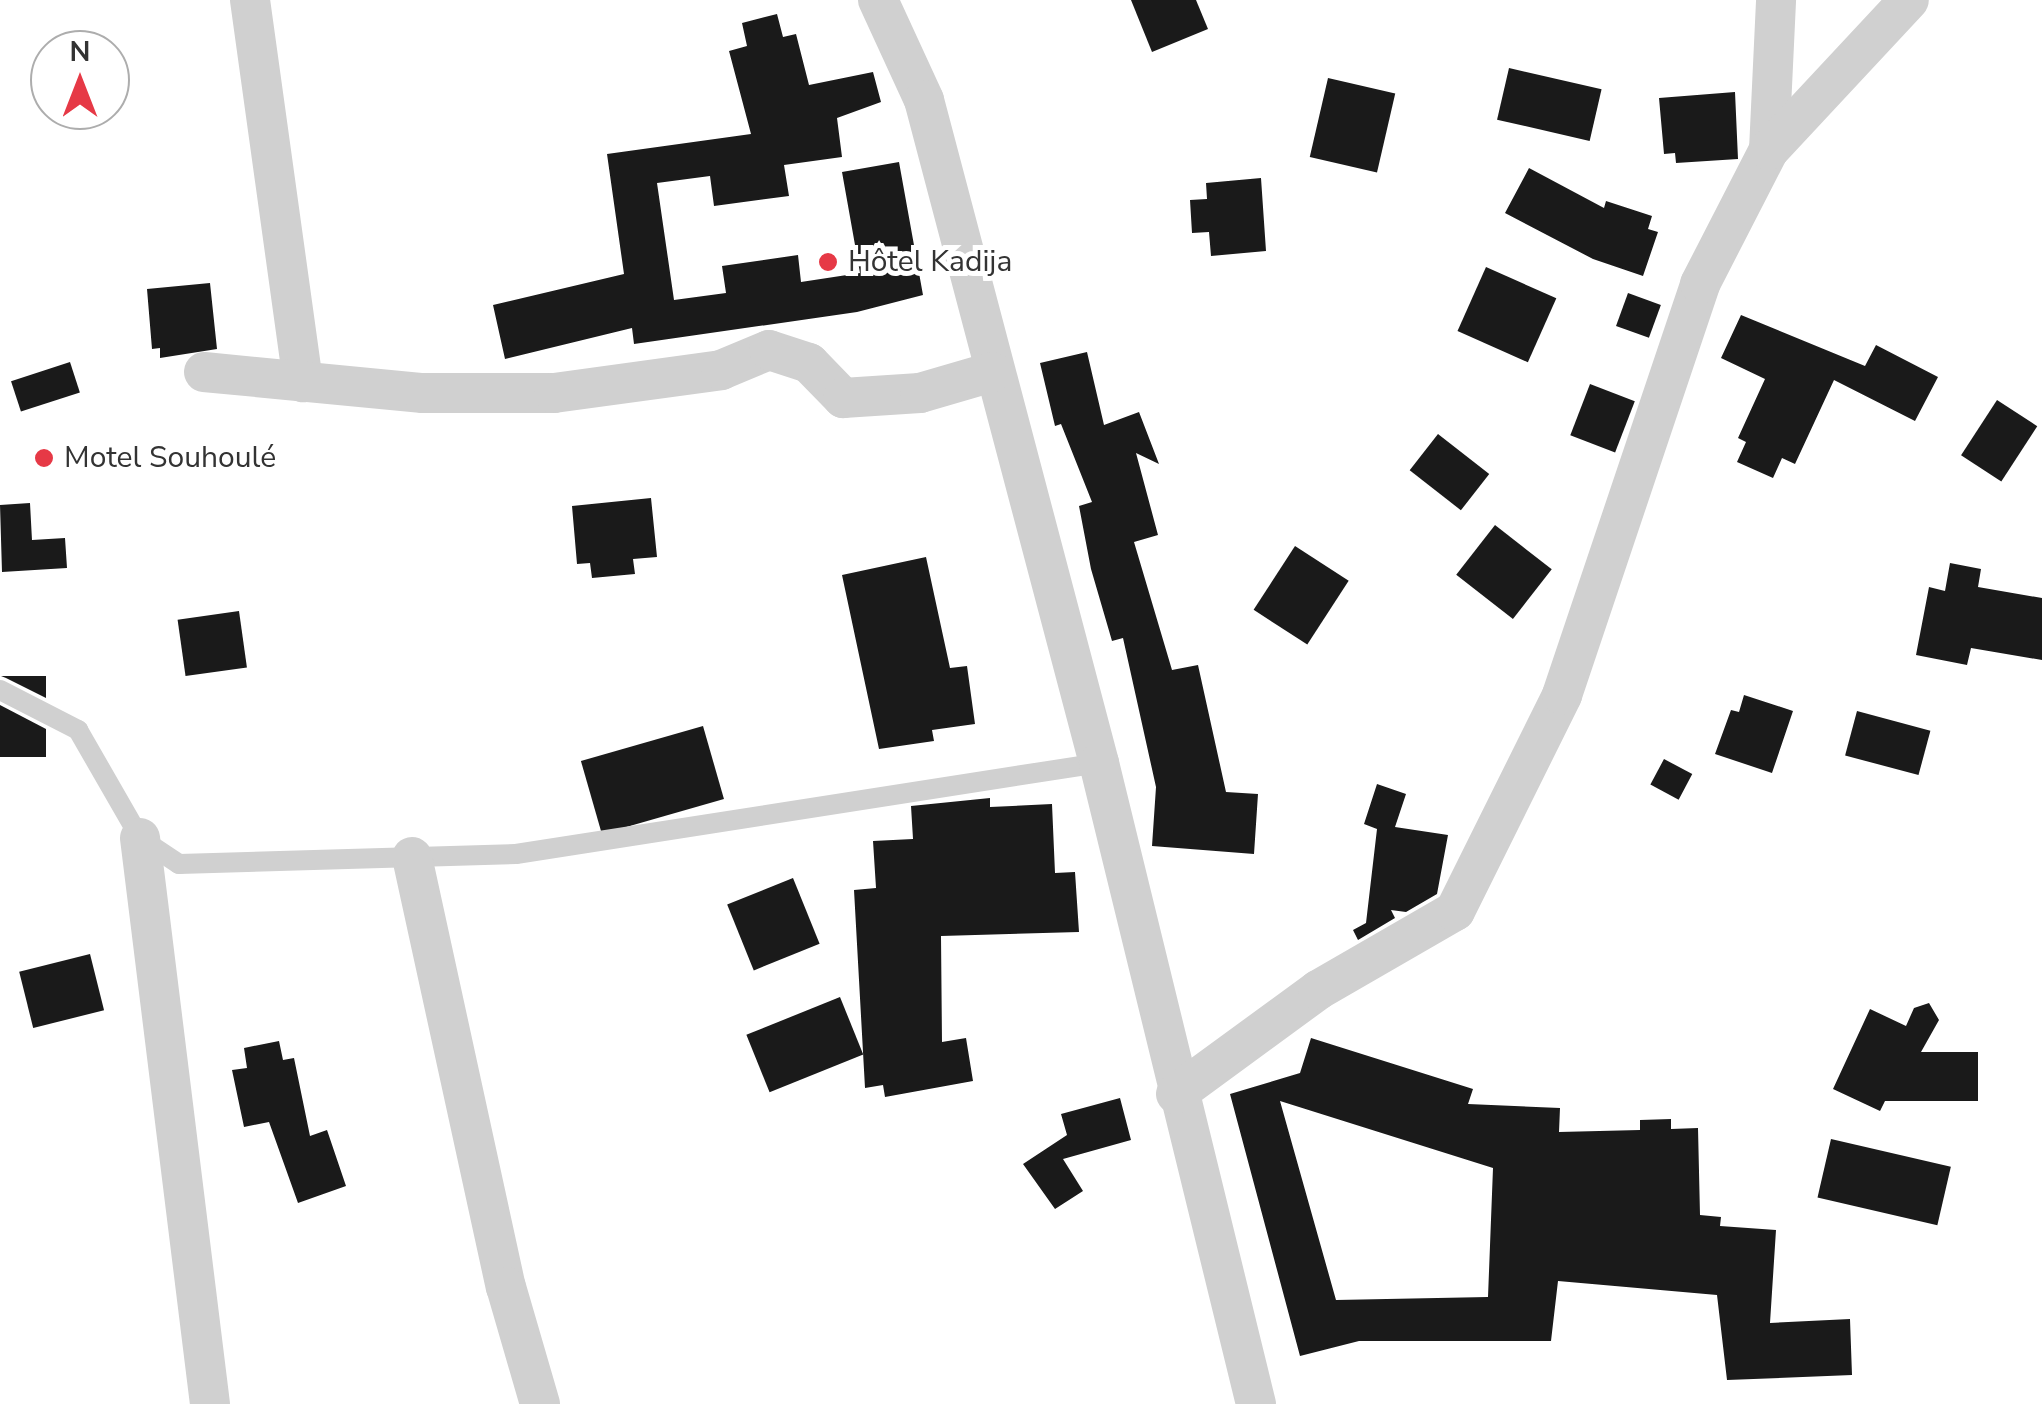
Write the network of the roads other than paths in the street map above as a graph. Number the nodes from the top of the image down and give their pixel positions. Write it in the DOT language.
graph roads {
  1 [pos="250,0"];
  2 [pos="878,0"];
  3 [pos="1776,0"];
  4 [pos="1909,0"];
  5 [pos="1769,150"];
  6 [pos="204,372"];
  7 [pos="992,372"];
  8 [pos="303,382"];
  9 [pos="0,690"];
  10 [pos="1098,762"];
  11 [pos="140,838"];
  12 [pos="412,857"];
  13 [pos="1176,1094"];
  14 [pos="210,1404"];
  15 [pos="540,1404"];
  16 [pos="1256,1404"];
  1 -- 8 [label="street"];
  2 -- 7 [label="street"];
  3 -- 5 [label="street"];
  4 -- 5 [label="street"];
  5 -- 13 [label="street"];
  6 -- 8 [label="street"];
  7 -- 8 [label="street"];
  7 -- 10 [label="street"];
  9 -- 11 [label="lane"];
  10 -- 12 [label="lane"];
  10 -- 13 [label="street"];
  11 -- 12 [label="lane"];
  11 -- 14 [label="street"];
  12 -- 15 [label="street"];
  13 -- 16 [label="street"];
}
